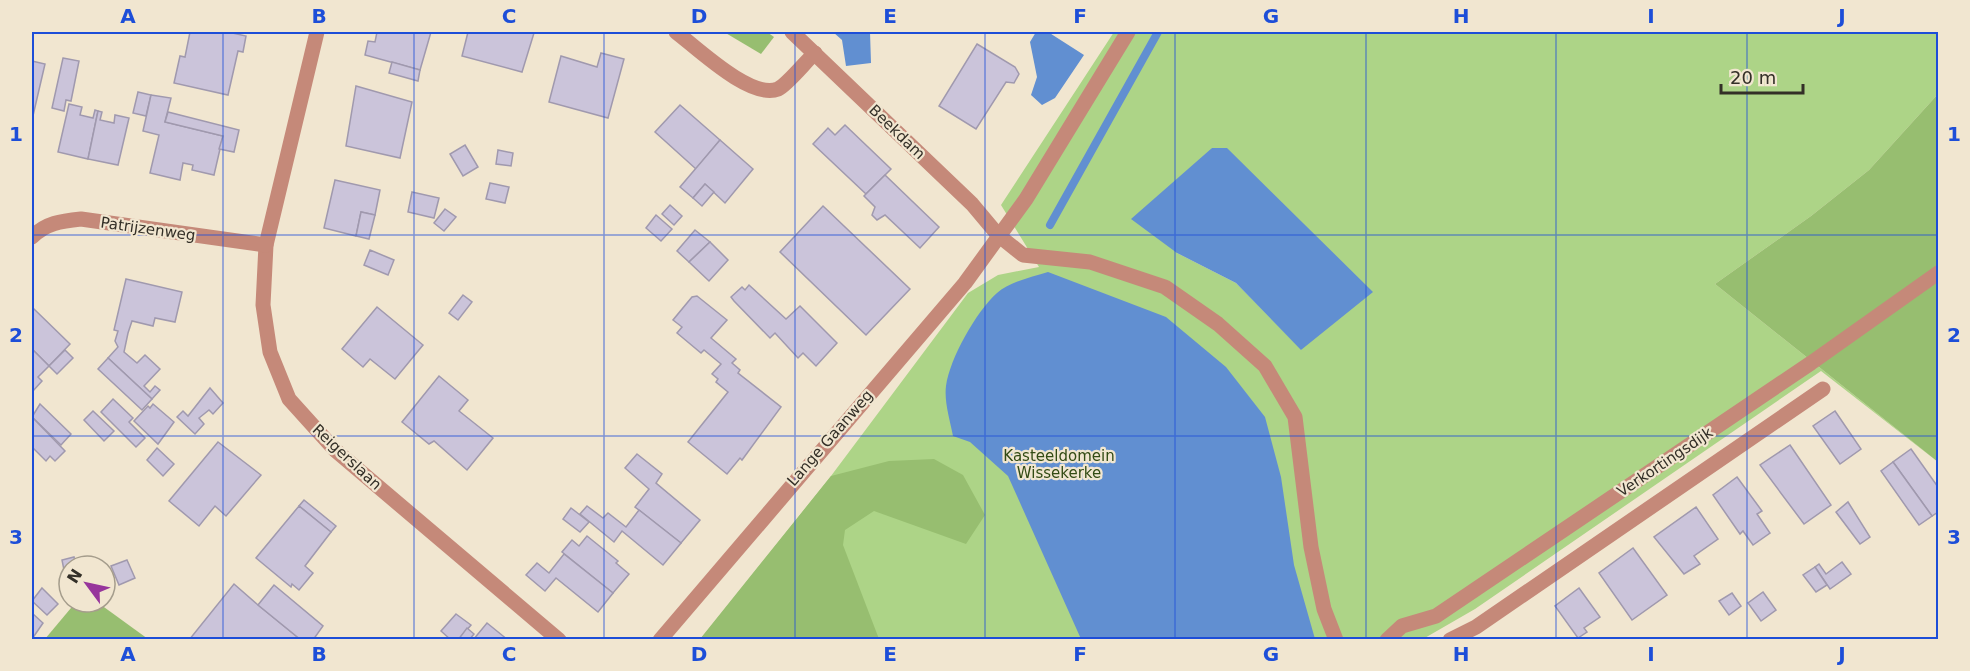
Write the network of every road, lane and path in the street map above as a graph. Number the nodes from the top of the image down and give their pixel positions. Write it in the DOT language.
graph roads {
  1 [pos="317,32"];
  2 [pos="676,32"];
  3 [pos="792,32"];
  4 [pos="1128,32"];
  5 [pos="815,53"];
  6 [pos="32,235"];
  7 [pos="998,235"];
  8 [pos="266,245"];
  9 [pos="1938,273"];
  10 [pos="1823,389"];
  11 [pos="559,639"];
  12 [pos="660,639"];
  13 [pos="1336,639"];
  14 [pos="1387,639"];
  15 [pos="1450,639"];
  1 -- 8 [label="street, Reigerslaan"];
  2 -- 5 [label="street"];
  3 -- 5 [label="street, Beekdam"];
  4 -- 7 [label="street, Lange Gaanweg"];
  5 -- 7 [label="street, Beekdam"];
  6 -- 8 [label="street, Patrijzenweg"];
  7 -- 12 [label="street, Lange Gaanweg"];
  7 -- 13 [label="street"];
  8 -- 11 [label="street, Reigerslaan"];
  9 -- 14 [label="street, Verkortingsdijk"];
  10 -- 15 [label="street, Verkortingsdijk"];
}
